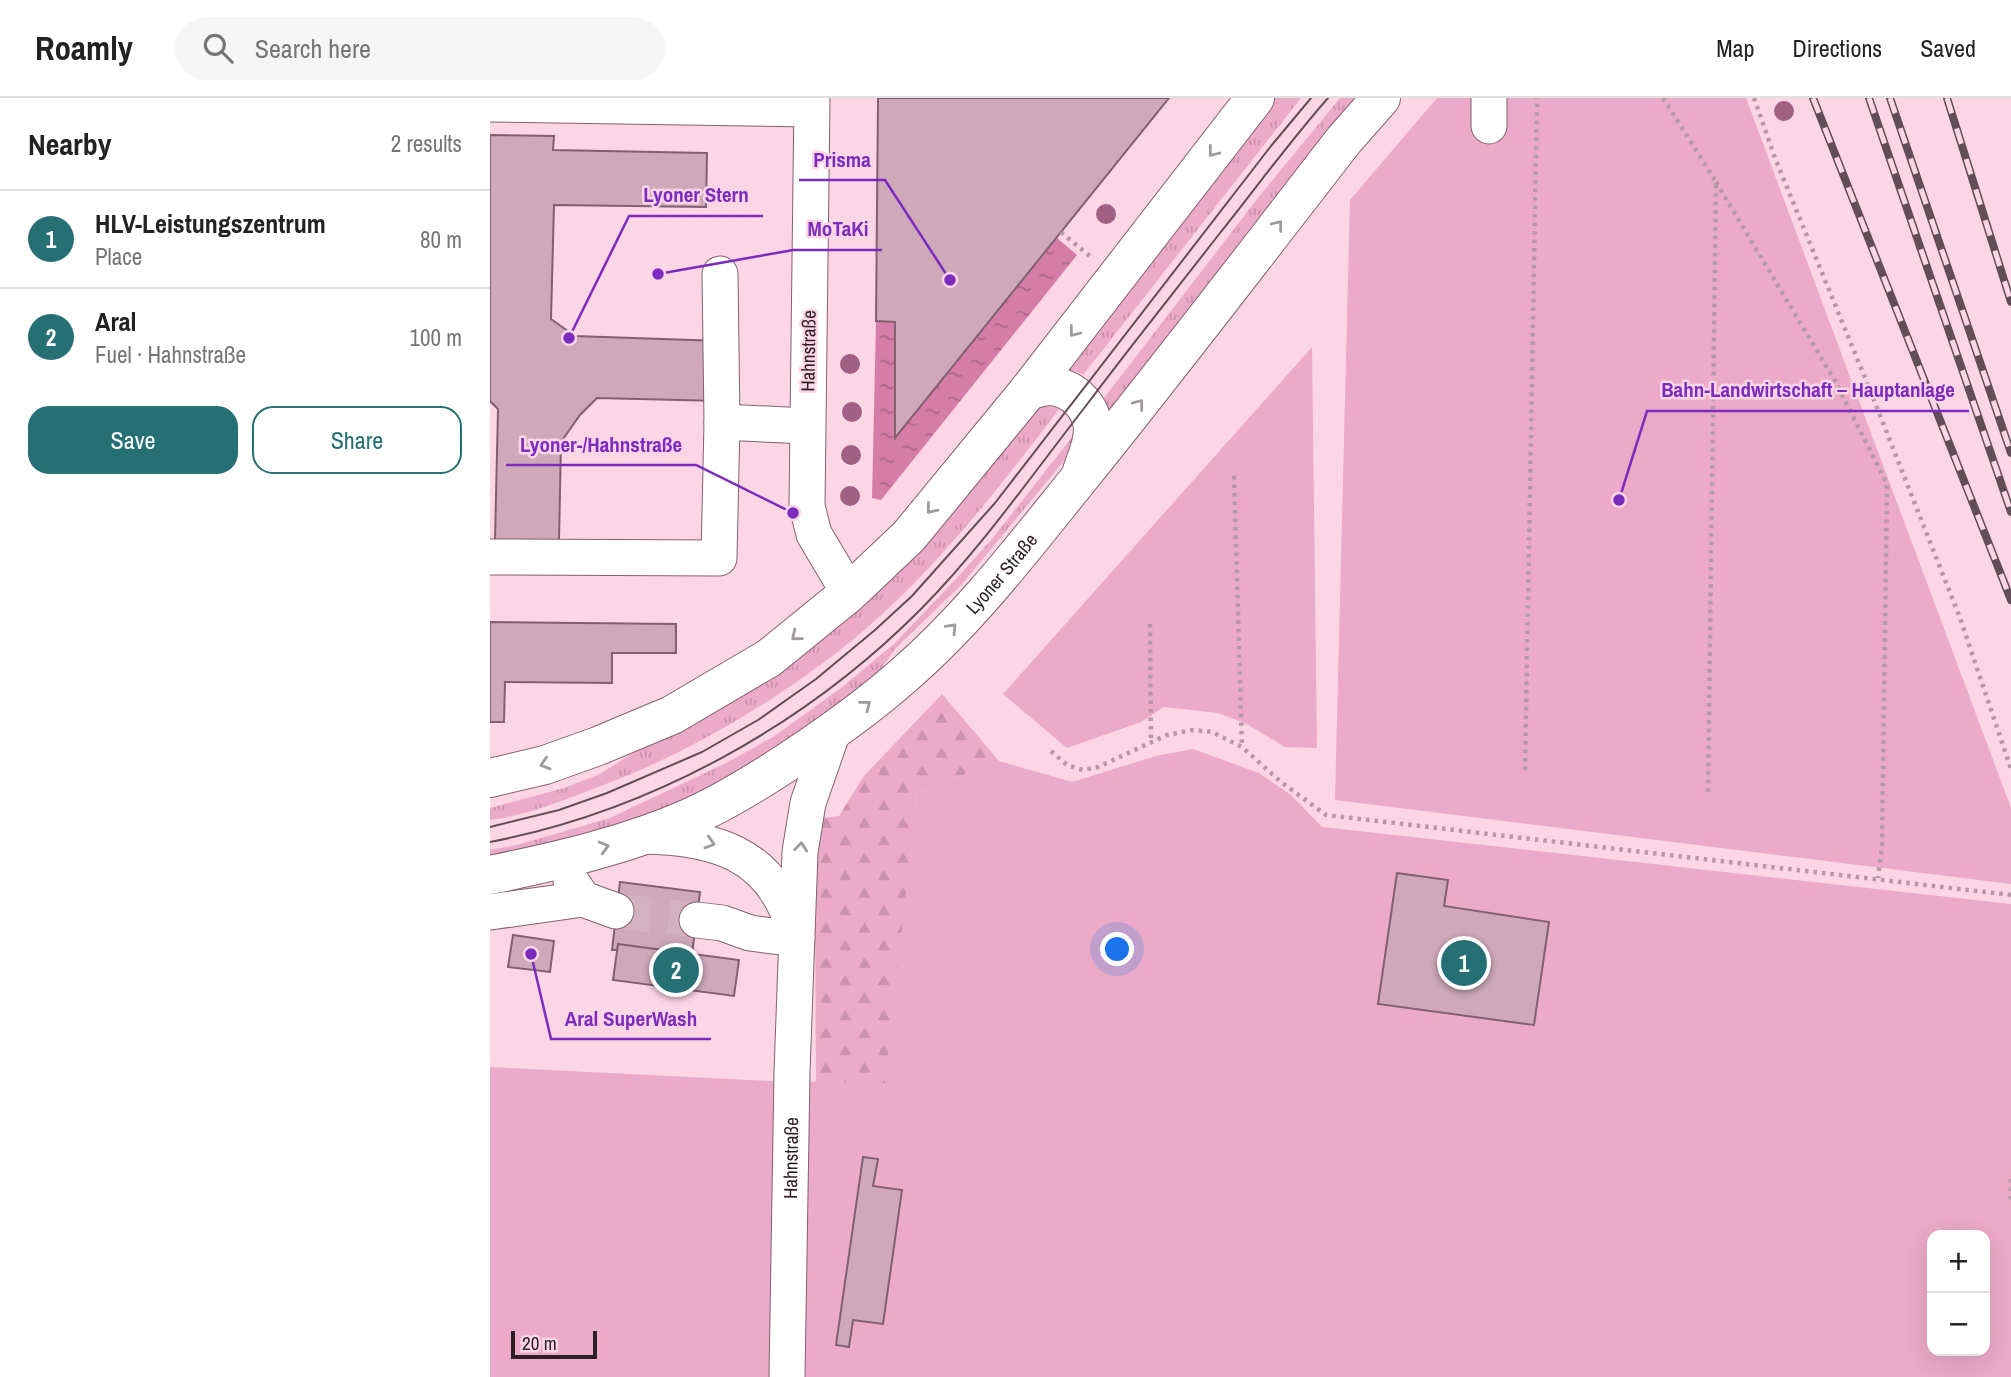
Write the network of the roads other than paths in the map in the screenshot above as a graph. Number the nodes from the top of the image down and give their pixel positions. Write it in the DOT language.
graph roads {
  1 [pos="1255,98"];
  2 [pos="1381,98"];
  3 [pos="490,104"];
  4 [pos="811,104"];
  5 [pos="720,274"];
  6 [pos="1029,390"];
  7 [pos="722,422"];
  8 [pos="807,426"];
  9 [pos="1080,476"];
  10 [pos="490,557"];
  11 [pos="849,593"];
  12 [pos="833,732"];
  13 [pos="490,778"];
  14 [pos="642,836"];
  15 [pos="563,858"];
  16 [pos="490,875"];
  17 [pos="583,899"];
  18 [pos="617,911"];
  19 [pos="490,912"];
  20 [pos="697,920"];
  21 [pos="797,939"];
  22 [pos="787,1377"];
  1 -- 6 [label="main road, one-way"];
  9 -- 2 [label="main road, Lyoner Straße, one-way"];
  3 -- 4 [label="street"];
  4 -- 8 [label="street, Hahnstraße"];
  5 -- 7 [label="street"];
  6 -- 9 [label="main road"];
  6 -- 11 [label="main road, one-way"];
  7 -- 8 [label="street"];
  7 -- 10 [label="street"];
  8 -- 11 [label="street, Hahnstraße"];
  12 -- 9 [label="main road, Lyoner Straße, one-way"];
  11 -- 13 [label="main road, one-way"];
  12 -- 14 [label="main road, Lyoner Straße"];
  21 -- 12 [label="street, Hahnstraße, one-way"];
  15 -- 14 [label="main road, Lyoner Straße, one-way"];
  14 -- 21 [label="street, Hahnstraße, one-way"];
  15 -- 16 [label="main road, Lyoner Straße"];
  15 -- 17 [label="street"];
  17 -- 18 [label="street"];
  17 -- 19 [label="street"];
  20 -- 21 [label="street"];
  21 -- 22 [label="street, Hahnstraße"];
}
